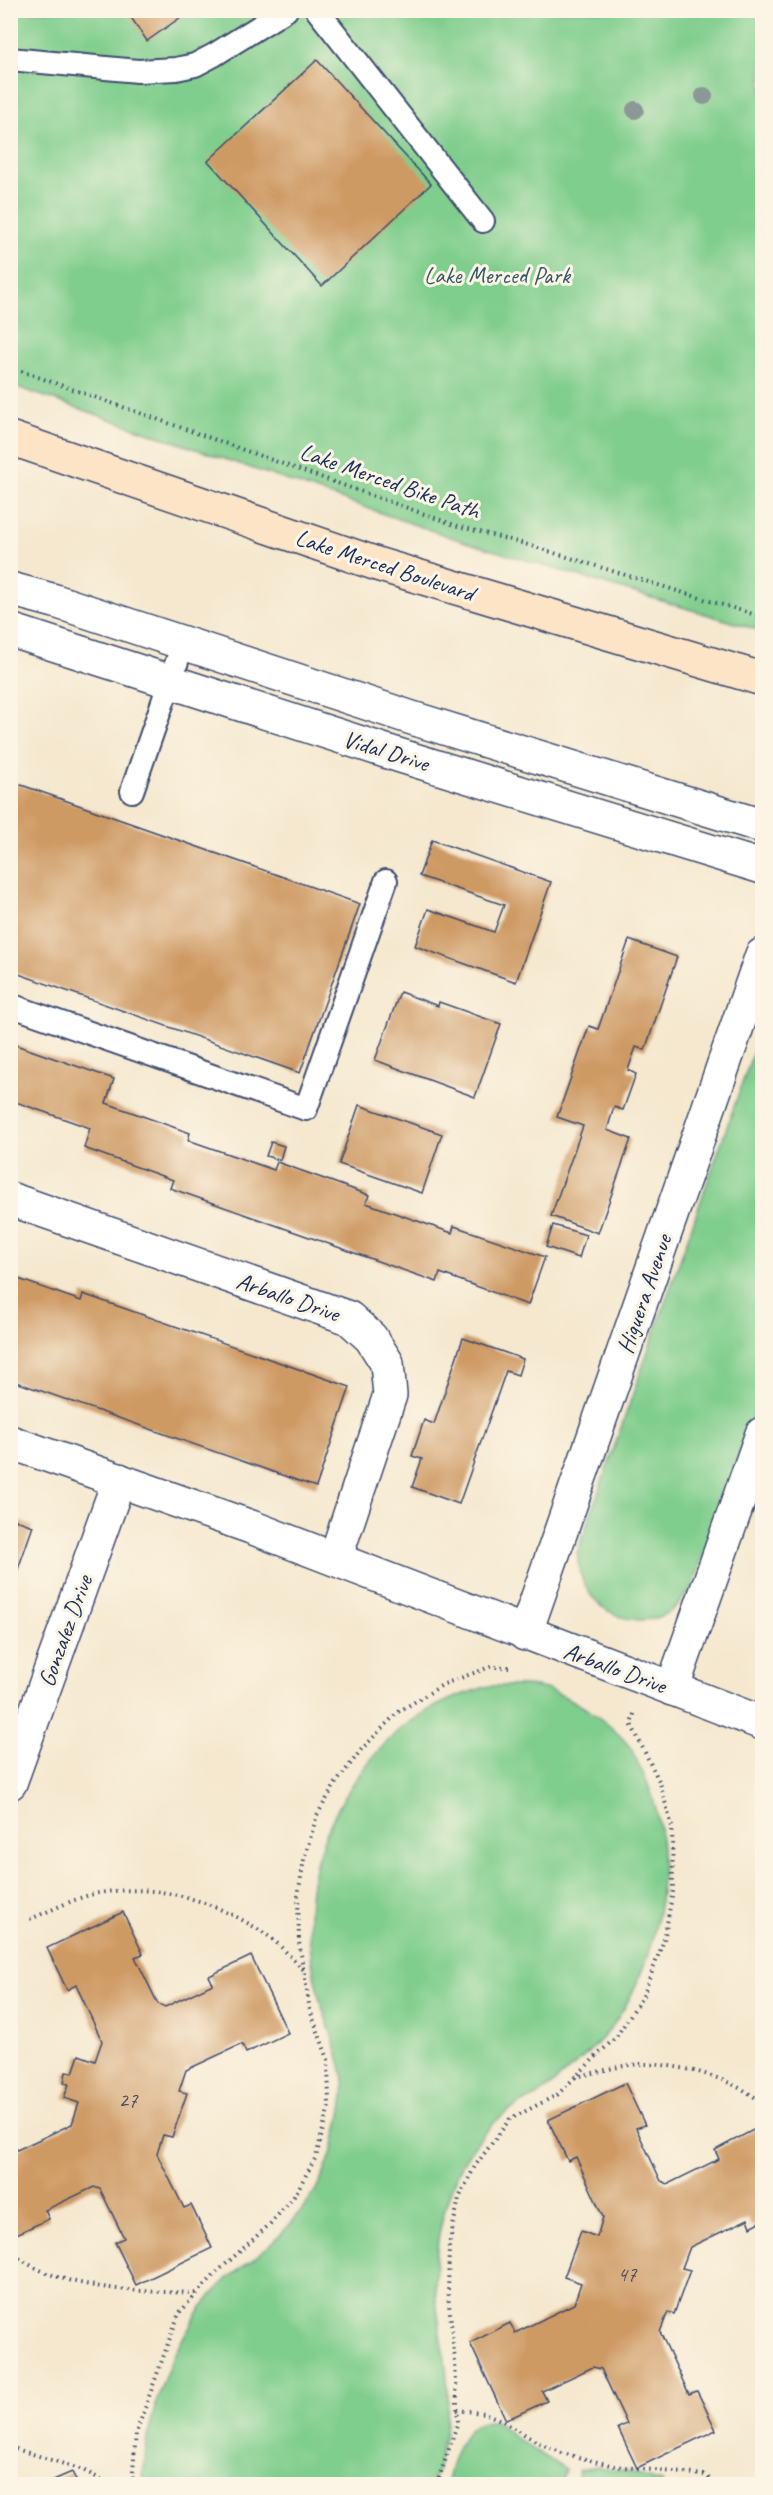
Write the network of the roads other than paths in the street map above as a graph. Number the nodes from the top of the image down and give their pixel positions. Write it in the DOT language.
graph roads {
  1 [pos="286,10"];
  2 [pos="317,10"];
  3 [pos="10,59"];
  4 [pos="483,221"];
  5 [pos="10,438"];
  6 [pos="10,589"];
  7 [pos="10,630"];
  8 [pos="183,644"];
  9 [pos="762,679"];
  10 [pos="171,682"];
  11 [pos="132,791"];
  12 [pos="762,826"];
  13 [pos="762,867"];
  14 [pos="386,881"];
  15 [pos="762,955"];
  16 [pos="10,1005"];
  17 [pos="10,1200"];
  18 [pos="762,1434"];
  19 [pos="10,1442"];
  20 [pos="119,1480"];
  21 [pos="335,1559"];
  22 [pos="519,1648"];
  23 [pos="672,1689"];
  24 [pos="762,1723"];
  25 [pos="10,1783"];
  1 -- 3 [label="lane"];
  2 -- 4 [label="lane"];
  5 -- 9 [label="main road, Lake Merced Boulevard"];
  6 -- 8 [label="street, Vidal Drive"];
  7 -- 10 [label="street, Vidal Drive"];
  8 -- 10 [label="lane"];
  8 -- 12 [label="street, Vidal Drive"];
  10 -- 11 [label="lane"];
  10 -- 13 [label="street, Vidal Drive"];
  14 -- 16 [label="lane"];
  15 -- 22 [label="street, Higuera Avenue"];
  17 -- 21 [label="street, Arballo Drive"];
  18 -- 23 [label="street"];
  19 -- 20 [label="street, Arballo Drive"];
  20 -- 21 [label="street, Arballo Drive"];
  20 -- 25 [label="street, Gonzalez Drive"];
  21 -- 22 [label="street, Arballo Drive"];
  22 -- 23 [label="street, Arballo Drive"];
  23 -- 24 [label="street, Arballo Drive"];
}
